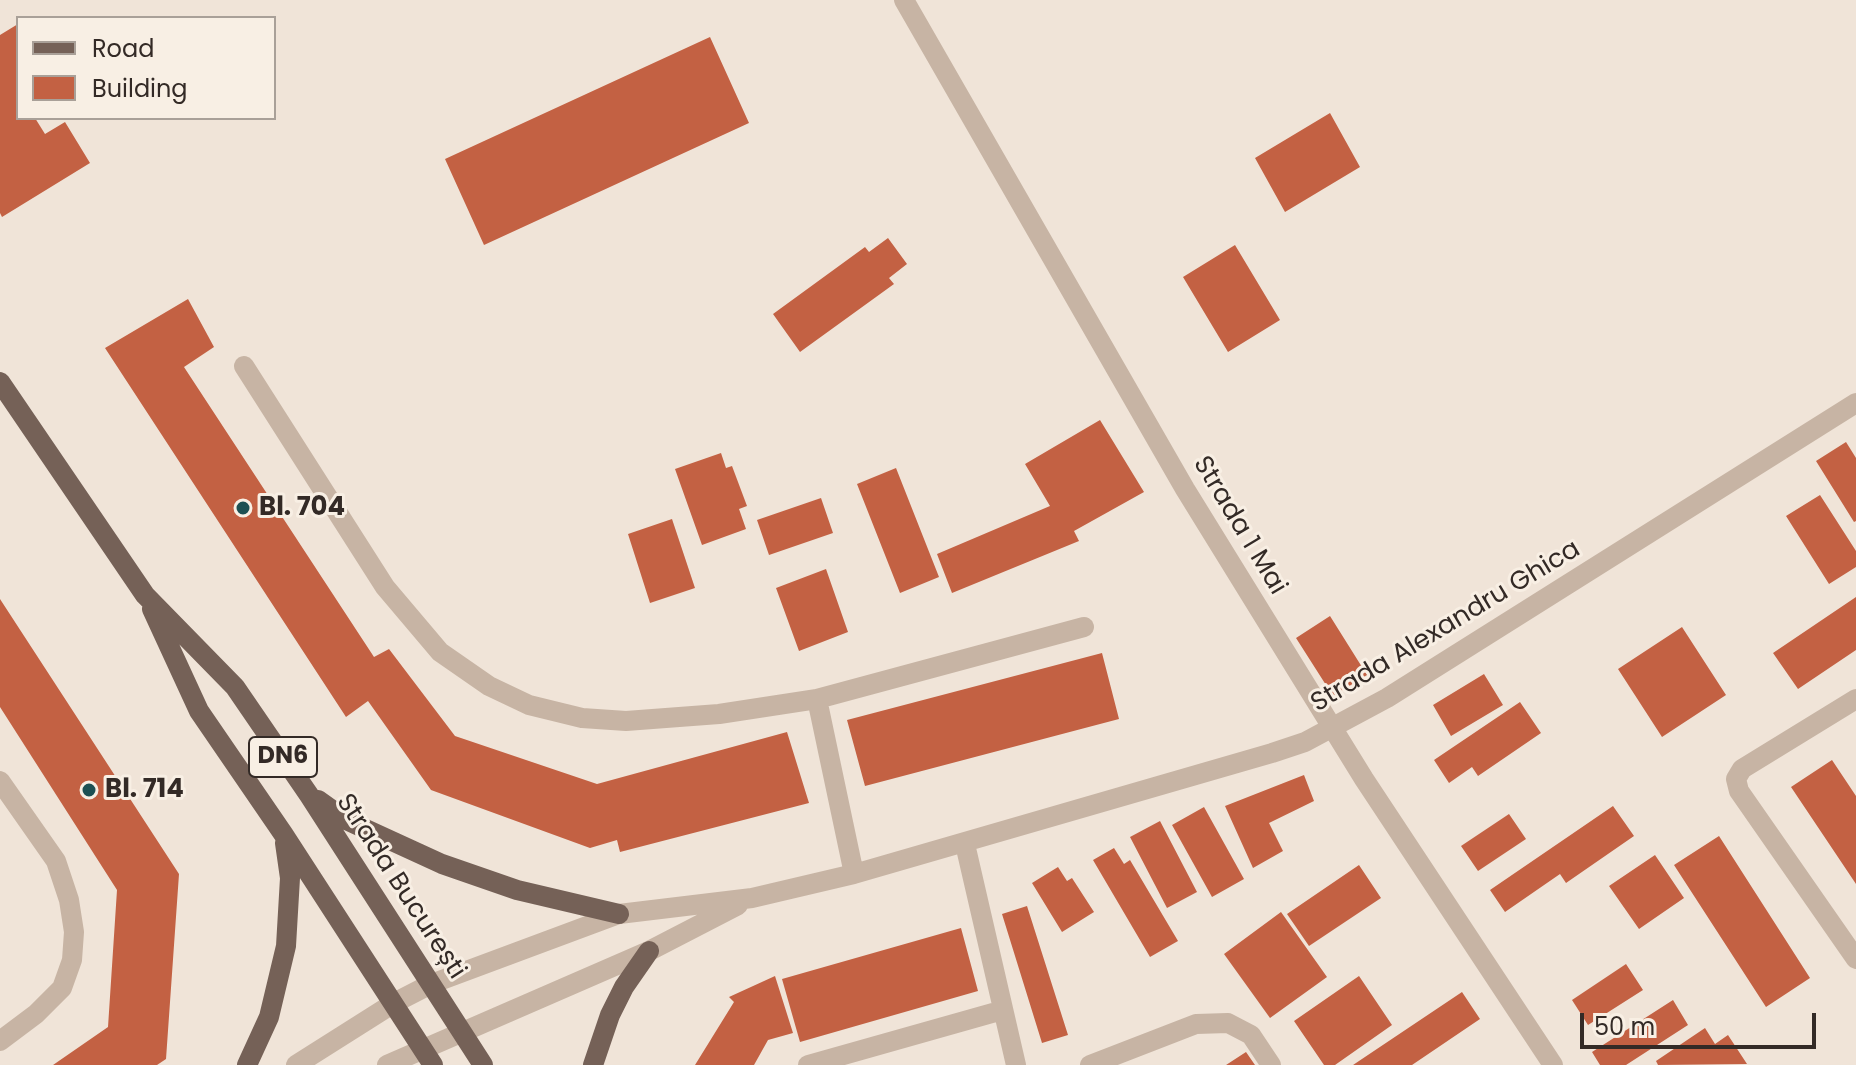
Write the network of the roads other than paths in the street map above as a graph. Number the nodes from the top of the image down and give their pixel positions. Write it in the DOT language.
graph roads {
  1 [pos="904,0"];
  2 [pos="244,366"];
  3 [pos="0,382"];
  4 [pos="1856,403"];
  5 [pos="145,595"];
  6 [pos="1084,627"];
  7 [pos="817,699"];
  8 [pos="1856,699"];
  9 [pos="1332,728"];
  10 [pos="0,781"];
  11 [pos="309,795"];
  12 [pos="284,835"];
  13 [pos="965,844"];
  14 [pos="854,874"];
  15 [pos="752,898"];
  16 [pos="619,914"];
  17 [pos="649,951"];
  18 [pos="1856,959"];
  19 [pos="431,984"];
  20 [pos="394,1003"];
  21 [pos="1003,1010"];
  22 [pos="461,1031"];
  23 [pos="0,1041"];
  24 [pos="427,1057"];
  25 [pos="247,1065"];
  26 [pos="296,1065"];
  27 [pos="387,1065"];
  28 [pos="483,1065"];
  29 [pos="593,1065"];
  30 [pos="808,1065"];
  31 [pos="1016,1065"];
  32 [pos="1090,1065"];
  33 [pos="1271,1065"];
  34 [pos="1553,1065"];
  1 -- 9 [label="street, Strada 1 Mai"];
  2 -- 7 [label="street"];
  3 -- 5 [label="main road, Strada București / DN6"];
  4 -- 9 [label="street, Strada Alexandru Ghica"];
  5 -- 11 [label="main road, Strada București / DN6"];
  5 -- 12 [label="main road, Strada București / DN6"];
  6 -- 7 [label="street"];
  7 -- 14 [label="street"];
  8 -- 18 [label="street"];
  9 -- 13 [label="street, Strada Alexandru Ghica"];
  9 -- 34 [label="street, Strada 1 Mai"];
  10 -- 23 [label="street"];
  11 -- 16 [label="main road"];
  11 -- 19 [label="main road, Strada București / DN6"];
  12 -- 20 [label="main road, Strada București / DN6"];
  12 -- 25 [label="main road"];
  13 -- 14 [label="street, Strada Alexandru Ghica"];
  13 -- 21 [label="street"];
  14 -- 15 [label="street, Strada Alexandru Ghica"];
  15 -- 16 [label="street, Strada Alexandru Ghica"];
  15 -- 17 [label="street, Strada Alexandru Ghica"];
  16 -- 19 [label="street, Strada Alexandru Ghica"];
  17 -- 22 [label="street, Strada Alexandru Ghica"];
  17 -- 29 [label="main road"];
  19 -- 20 [label="street, Strada Alexandru Ghica"];
  19 -- 22 [label="main road, Strada București / DN6"];
  20 -- 24 [label="main road, Strada București / DN6"];
  20 -- 26 [label="street, Strada Alexandru Ghica"];
  21 -- 30 [label="street"];
  21 -- 31 [label="street"];
  22 -- 24 [label="street, Strada Alexandru Ghica"];
  22 -- 28 [label="main road, Strada București / DN6"];
  24 -- 27 [label="street, Strada Alexandru Ghica"];
  32 -- 33 [label="street"];
}
